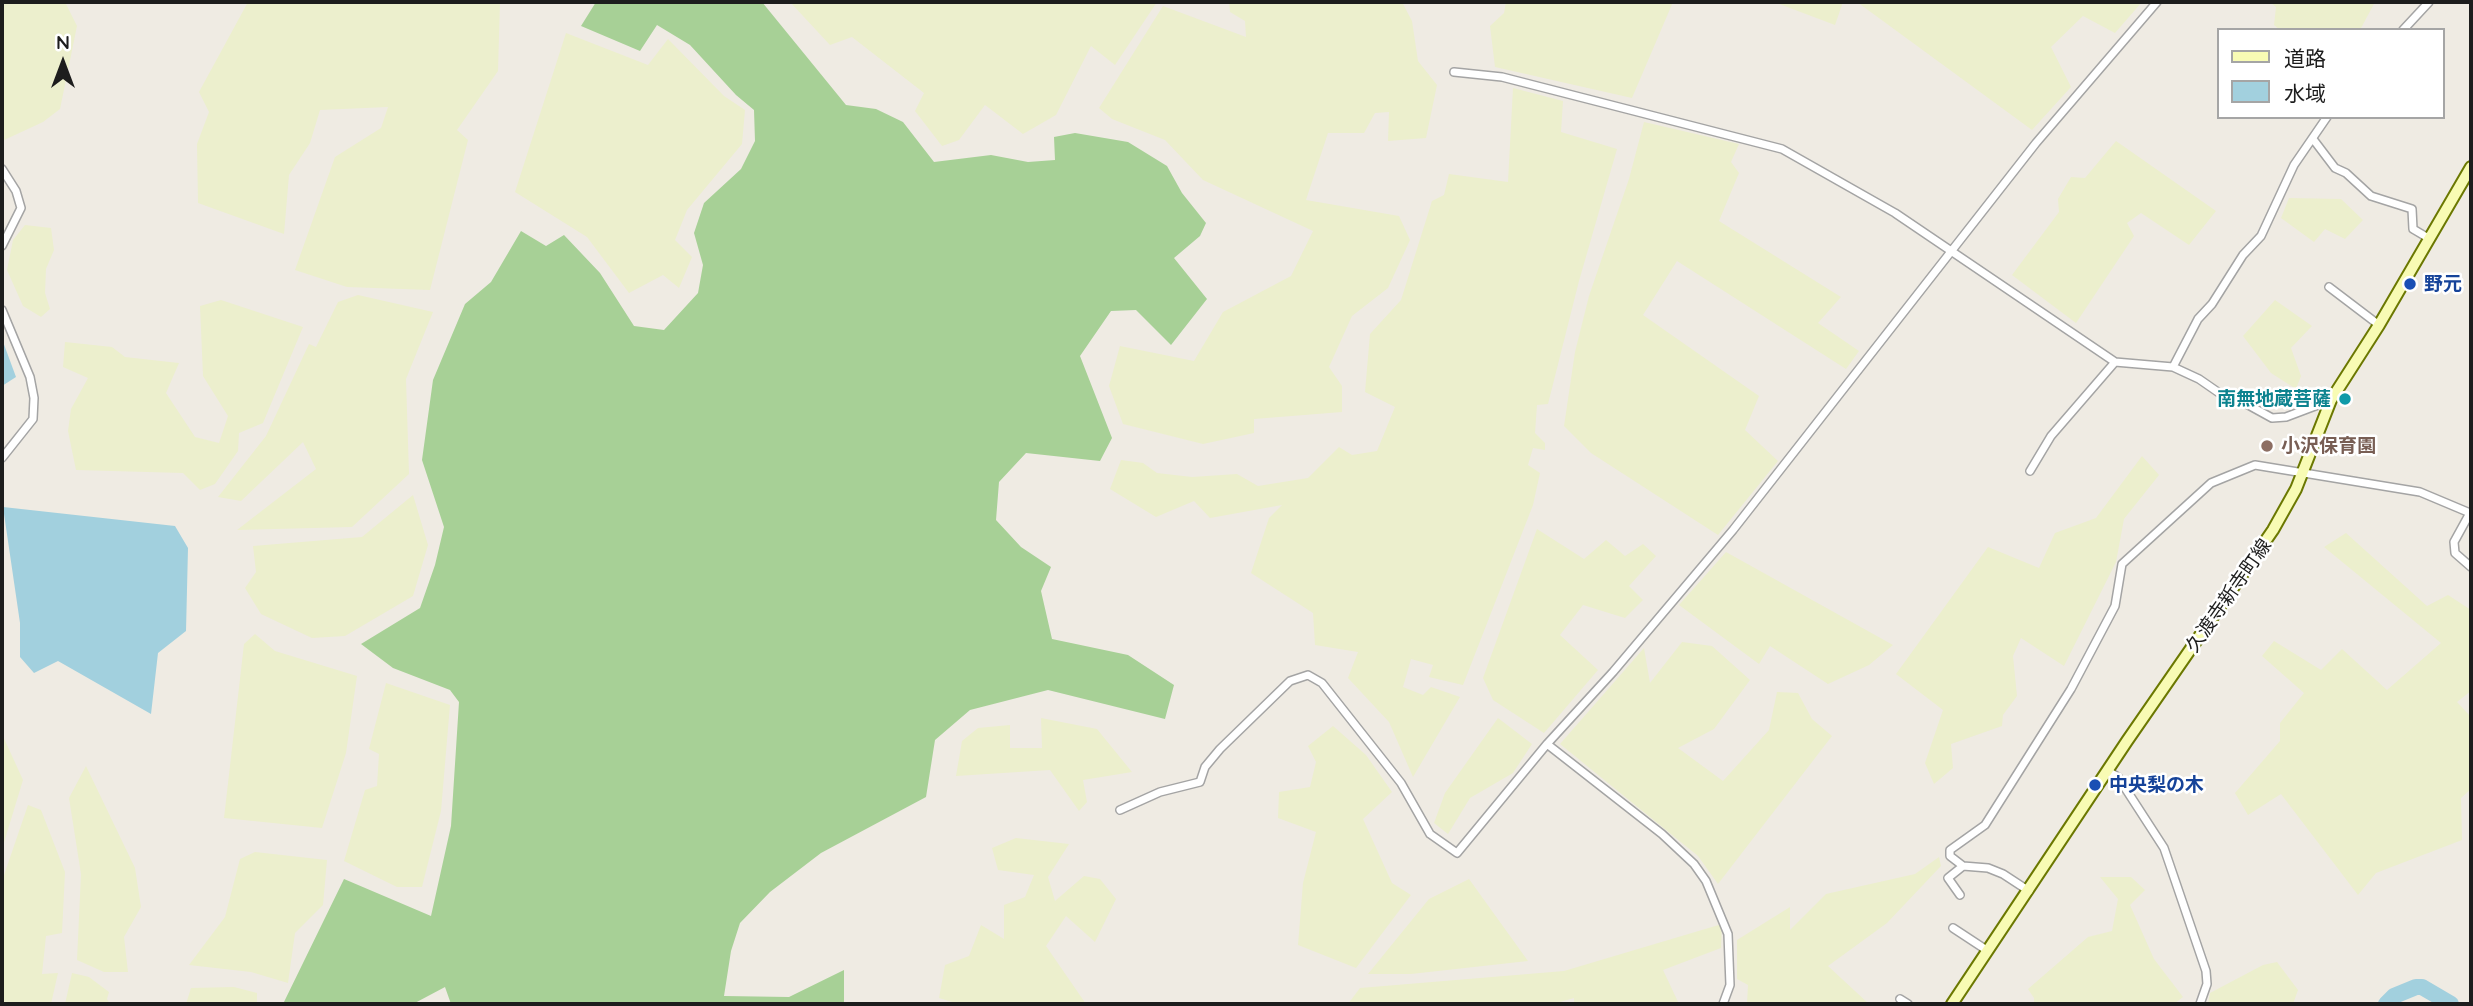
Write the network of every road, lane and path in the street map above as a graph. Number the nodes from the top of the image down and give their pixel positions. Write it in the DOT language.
graph roads {
  1 [pos="2157,2"];
  2 [pos="2429,2"];
  3 [pos="2405,28"];
  4 [pos="1454,72"];
  5 [pos="2326,119"];
  6 [pos="2313,139"];
  7 [pos="2471,167"];
  8 [pos="2,169"];
  9 [pos="2430,239"];
  10 [pos="2,246"];
  11 [pos="1952,251"];
  12 [pos="2329,287"];
  13 [pos="2,310"];
  14 [pos="2379,325"];
  15 [pos="2115,362"];
  16 [pos="2173,367"];
  17 [pos="2331,400"];
  18 [pos="2,458"];
  19 [pos="2030,471"];
  20 [pos="2303,472"];
  21 [pos="2471,568"];
  22 [pos="1546,744"];
  23 [pos="2108,771"];
  24 [pos="1120,810"];
  25 [pos="1963,866"];
  26 [pos="2029,891"];
  27 [pos="1960,895"];
  28 [pos="1953,928"];
  29 [pos="1988,951"];
  30 [pos="1900,999"];
  31 [pos="1955,1003"];
  32 [pos="1723,1004"];
  33 [pos="1908,1004"];
  34 [pos="2200,1004"];
  1 -- 11 [label="street"];
  2 -- 3 [label="street"];
  4 -- 11 [label="street"];
  5 -- 6 [label="street"];
  6 -- 9 [label="street"];
  6 -- 16 [label="street"];
  7 -- 9 [label="main road, 久渡寺新寺町線"];
  8 -- 10 [label="street"];
  9 -- 14 [label="main road, 久渡寺新寺町線"];
  11 -- 15 [label="street"];
  11 -- 22 [label="street"];
  12 -- 14 [label="street"];
  13 -- 18 [label="street"];
  14 -- 17 [label="main road, 久渡寺新寺町線"];
  15 -- 16 [label="street"];
  15 -- 19 [label="street"];
  16 -- 17 [label="street"];
  17 -- 20 [label="main road, 久渡寺新寺町線"];
  20 -- 21 [label="street"];
  20 -- 23 [label="main road, 久渡寺新寺町線"];
  20 -- 25 [label="street"];
  22 -- 24 [label="street"];
  22 -- 32 [label="street"];
  23 -- 26 [label="main road, 久渡寺新寺町線"];
  23 -- 34 [label="street"];
  25 -- 26 [label="street"];
  25 -- 27 [label="street"];
  26 -- 29 [label="main road, 久渡寺新寺町線"];
  28 -- 29 [label="street"];
  29 -- 31 [label="main road, 久渡寺新寺町線"];
  30 -- 33 [label="street"];
}
